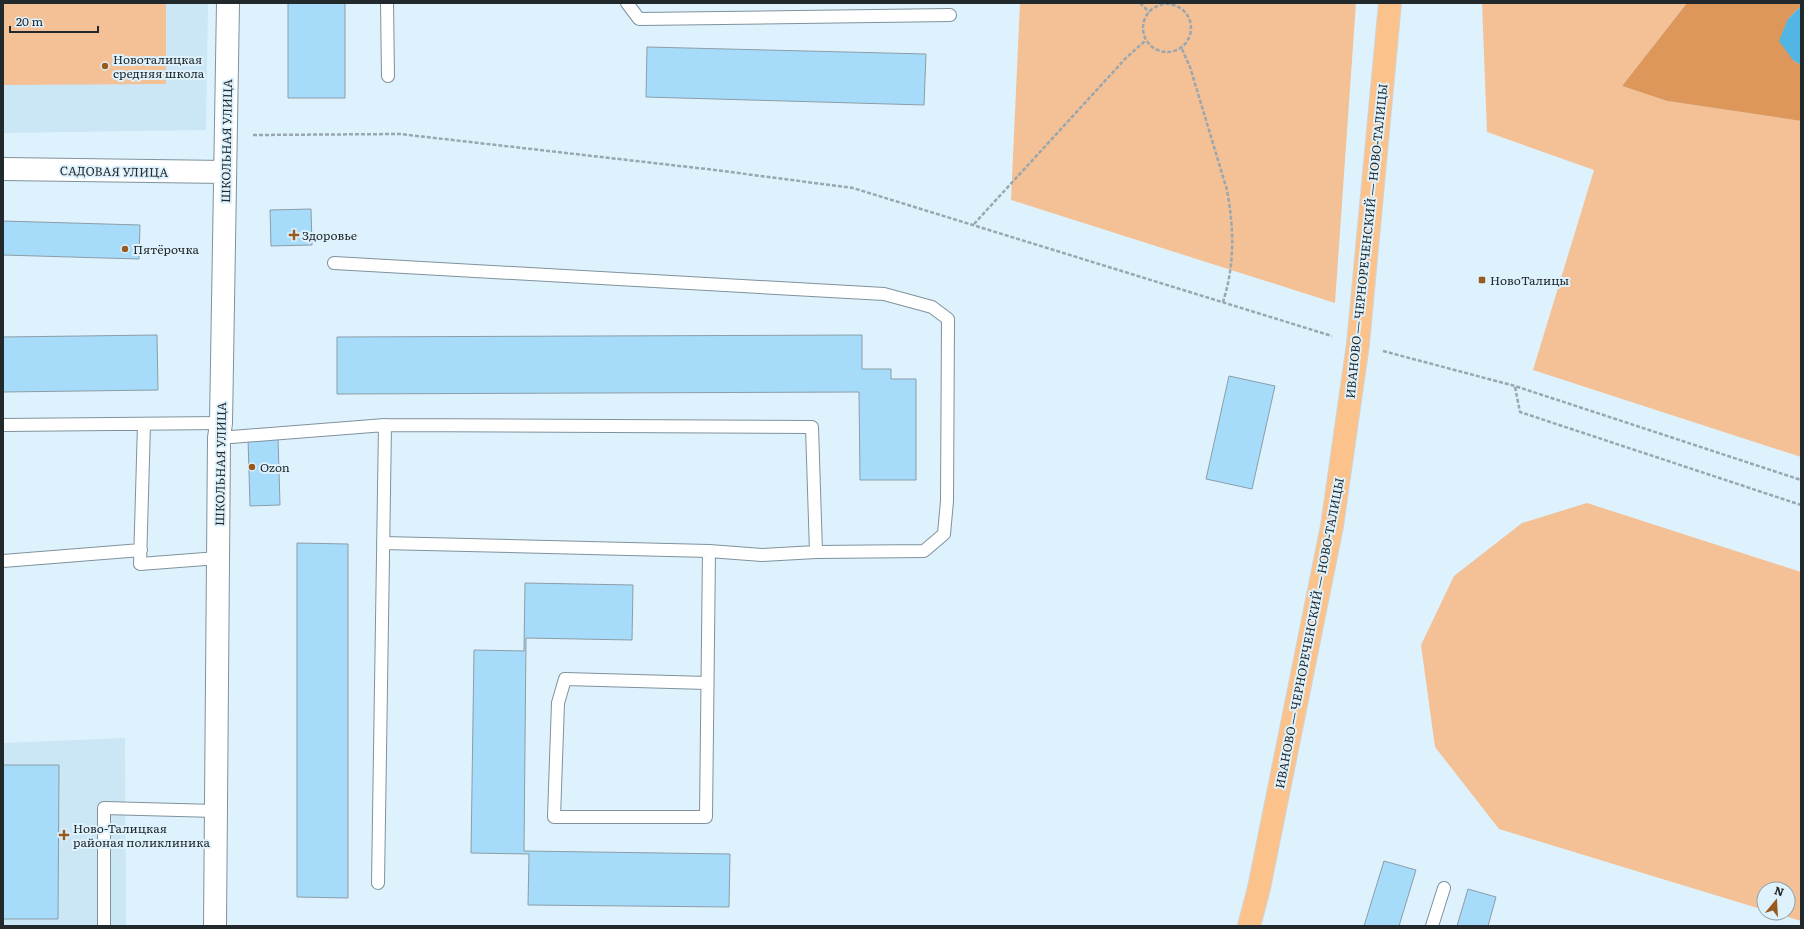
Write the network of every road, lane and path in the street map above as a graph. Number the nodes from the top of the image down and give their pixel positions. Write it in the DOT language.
graph roads {
  1 [pos="228,3"];
  2 [pos="387,3"];
  3 [pos="627,3"];
  4 [pos="1140,3"];
  5 [pos="1390,3"];
  6 [pos="1149,12"];
  7 [pos="950,15"];
  8 [pos="1146,40"];
  9 [pos="1182,49"];
  10 [pos="388,76"];
  11 [pos="227,136"];
  12 [pos="3,169"];
  13 [pos="224,172"];
  14 [pos="974,224"];
  15 [pos="334,262"];
  16 [pos="1223,302"];
  17 [pos="1358,344"];
  18 [pos="1515,386"];
  19 [pos="144,424"];
  20 [pos="3,425"];
  21 [pos="385,426"];
  22 [pos="220,431"];
  23 [pos="1801,480"];
  24 [pos="1801,505"];
  25 [pos="383,543"];
  26 [pos="141,550"];
  27 [pos="709,551"];
  28 [pos="816,552"];
  29 [pos="218,558"];
  30 [pos="3,561"];
  31 [pos="707,683"];
  32 [pos="216,811"];
  33 [pos="378,883"];
  34 [pos="1444,888"];
  35 [pos="104,926"];
  36 [pos="216,926"];
  37 [pos="1249,926"];
  38 [pos="1432,926"];
  1 -- 11 [label="street, ШКОЛЬНАЯ УЛИЦА"];
  2 -- 10 [label="lane"];
  3 -- 7 [label="lane"];
  4 -- 6 [label="path"];
  5 -- 17 [label="main road, ИВАНОВО — ЧЕРНОРЕЧЕНСКИЙ — НОВО-ТАЛИЦЫ"];
  6 -- 8 [label="path"];
  6 -- 9 [label="path"];
  8 -- 9 [label="path"];
  8 -- 14 [label="path"];
  9 -- 16 [label="path"];
  11 -- 13 [label="street, ШКОЛЬНАЯ УЛИЦА"];
  11 -- 14 [label="path"];
  12 -- 13 [label="street, САДОВАЯ УЛИЦА"];
  13 -- 22 [label="street, ШКОЛЬНАЯ УЛИЦА"];
  14 -- 16 [label="path"];
  15 -- 28 [label="lane"];
  16 -- 17 [label="path"];
  17 -- 18 [label="path"];
  17 -- 37 [label="main road, ИВАНОВО — ЧЕРНОРЕЧЕНСКИЙ — НОВО-ТАЛИЦЫ"];
  18 -- 23 [label="path"];
  18 -- 24 [label="path"];
  19 -- 20 [label="lane"];
  19 -- 22 [label="lane"];
  19 -- 26 [label="lane"];
  21 -- 22 [label="lane"];
  21 -- 25 [label="lane"];
  21 -- 28 [label="lane"];
  22 -- 29 [label="street, ШКОЛЬНАЯ УЛИЦА"];
  25 -- 27 [label="lane"];
  25 -- 33 [label="lane"];
  26 -- 29 [label="lane"];
  26 -- 30 [label="lane"];
  27 -- 28 [label="lane"];
  27 -- 31 [label="lane"];
  29 -- 32 [label="street, ШКОЛЬНАЯ УЛИЦА"];
  31 -- 31 [label="lane"];
  32 -- 35 [label="lane"];
  32 -- 36 [label="street, ШКОЛЬНАЯ УЛИЦА"];
  34 -- 38 [label="lane"];
}
